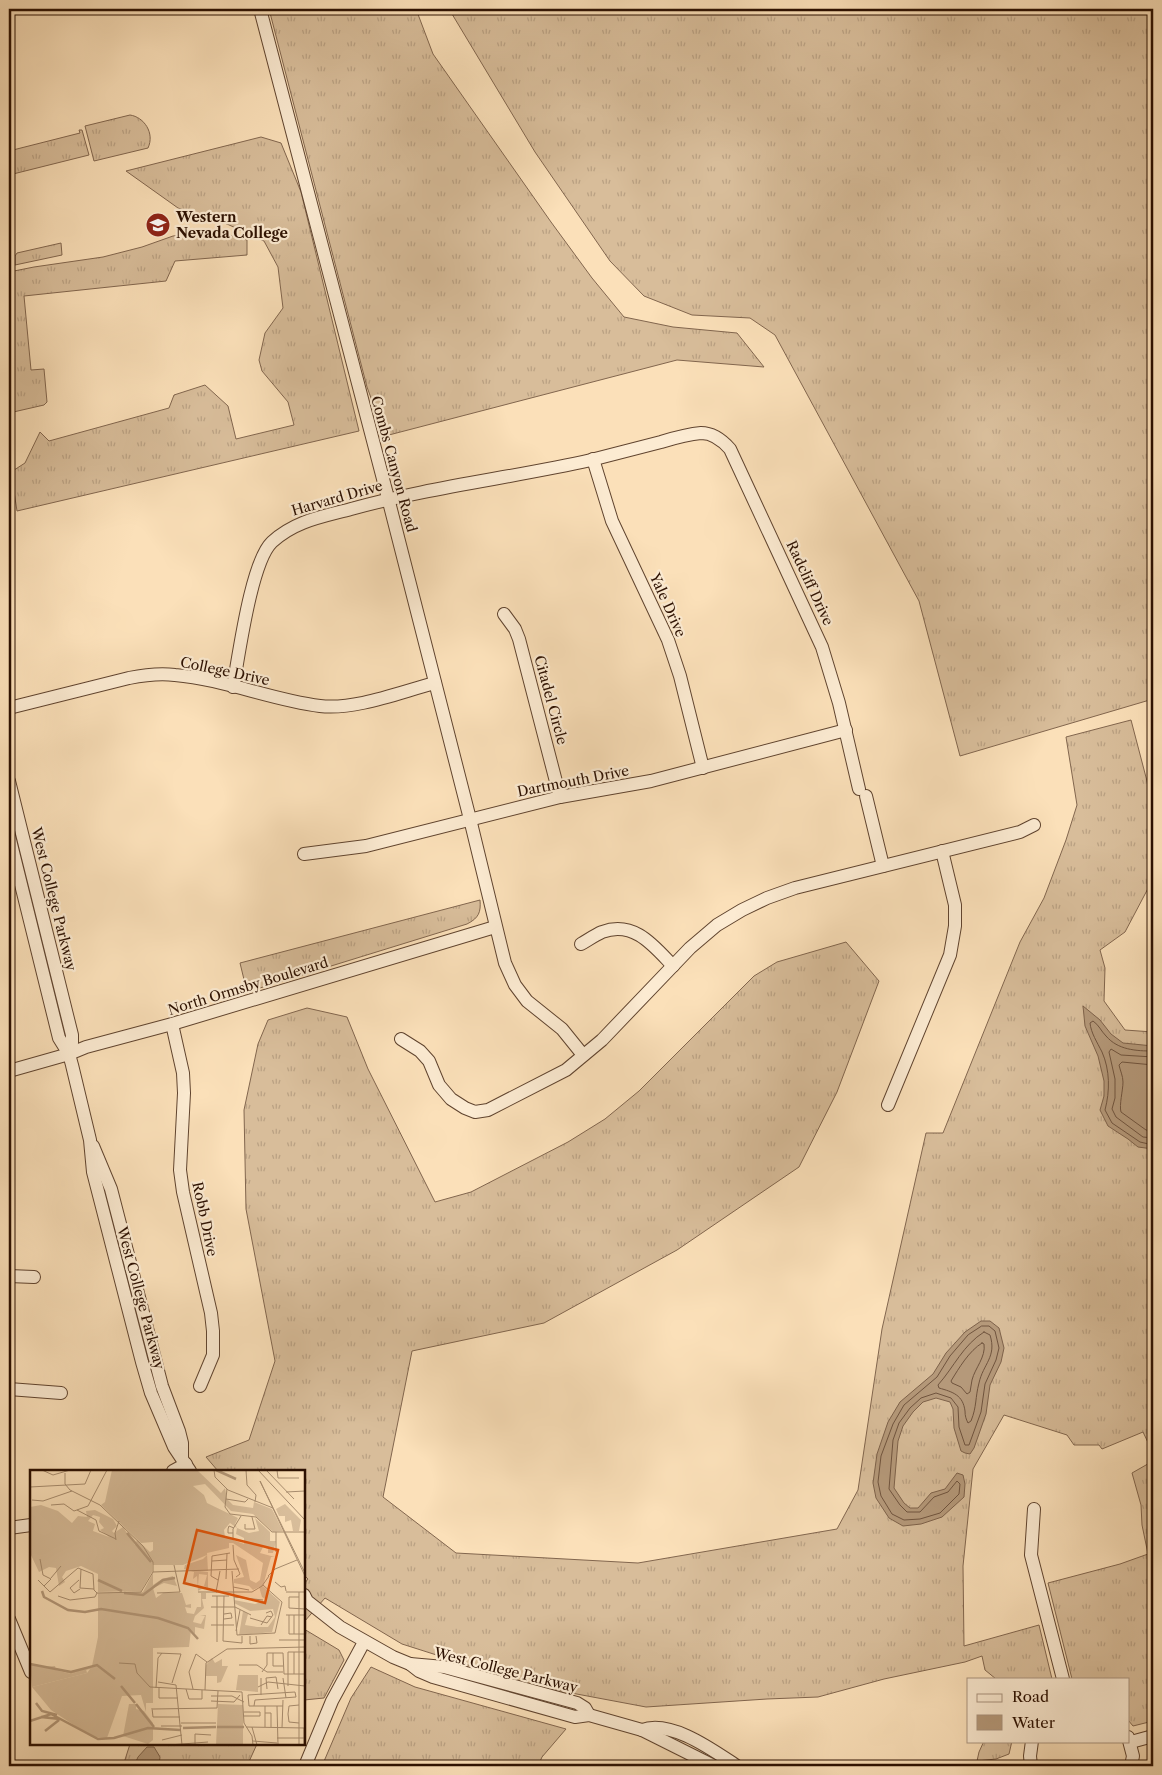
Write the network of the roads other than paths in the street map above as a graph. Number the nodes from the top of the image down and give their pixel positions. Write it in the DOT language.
graph roads {
  1 [pos="260,9"];
  2 [pos="681,436"];
  3 [pos="593,459"];
  4 [pos="388,498"];
  5 [pos="504,614"];
  6 [pos="435,683"];
  7 [pos="233,687"];
  8 [pos="9,708"];
  9 [pos="846,730"];
  10 [pos="702,768"];
  11 [pos="9,781"];
  12 [pos="560,797"];
  13 [pos="470,818"];
  14 [pos="1034,825"];
  15 [pos="9,836"];
  16 [pos="942,851"];
  17 [pos="304,854"];
  18 [pos="883,866"];
  19 [pos="495,927"];
  20 [pos="581,944"];
  21 [pos="673,966"];
  22 [pos="172,1024"];
  23 [pos="401,1039"];
  24 [pos="69,1054"];
  25 [pos="583,1055"];
  26 [pos="9,1071"];
  27 [pos="888,1105"];
  28 [pos="9,1276"];
  29 [pos="34,1277"];
  30 [pos="200,1386"];
  31 [pos="9,1390"];
  32 [pos="61,1393"];
  33 [pos="186,1464"];
  34 [pos="174,1470"];
  35 [pos="1034,1509"];
  36 [pos="30,1525"];
  37 [pos="9,1528"];
  38 [pos="305,1599"];
  39 [pos="9,1619"];
  40 [pos="364,1642"];
  41 [pos="30,1666"];
  42 [pos="1063,1678"];
  43 [pos="642,1730"];
  44 [pos="1153,1736"];
  45 [pos="1130,1740"];
  46 [pos="1032,1742"];
  47 [pos="1130,1742"];
  48 [pos="305,1766"];
  49 [pos="714,1766"];
  50 [pos="737,1766"];
  51 [pos="1031,1766"];
  52 [pos="1131,1766"];
  1 -- 4 [label="street, Combs Canyon Road"];
  2 -- 3 [label="street, Harvard Drive"];
  2 -- 9 [label="street, Radcliff Drive"];
  3 -- 4 [label="street, Harvard Drive"];
  3 -- 10 [label="street, Yale Drive"];
  4 -- 6 [label="street, Combs Canyon Road"];
  4 -- 7 [label="street, Harvard Drive"];
  5 -- 12 [label="street, Citadel Circle"];
  6 -- 7 [label="street, College Drive"];
  6 -- 13 [label="street, Combs Canyon Road"];
  7 -- 8 [label="street, College Drive"];
  9 -- 10 [label="street, Dartmouth Drive"];
  9 -- 18 [label="street, Radcliff Drive"];
  10 -- 12 [label="street, Dartmouth Drive"];
  11 -- 24 [label="street, West College Parkway"];
  12 -- 13 [label="street, Dartmouth Drive"];
  13 -- 17 [label="street, Dartmouth Drive"];
  13 -- 19 [label="street, Combs Canyon Road"];
  14 -- 16 [label="street"];
  15 -- 24 [label="street, West College Parkway"];
  16 -- 18 [label="street"];
  16 -- 27 [label="street"];
  18 -- 21 [label="street"];
  19 -- 22 [label="street, North Ormsby Boulevard"];
  19 -- 25 [label="street, Combs Canyon Road"];
  20 -- 21 [label="street"];
  21 -- 25 [label="street"];
  22 -- 24 [label="street, North Ormsby Boulevard"];
  22 -- 30 [label="street, Robb Drive"];
  23 -- 25 [label="street"];
  24 -- 26 [label="street, North Ormsby Boulevard"];
  24 -- 33 [label="street, West College Parkway"];
  28 -- 29 [label="street"];
  31 -- 32 [label="street"];
  33 -- 34 [label="street"];
  35 -- 42 [label="street"];
  36 -- 37 [label="street"];
  38 -- 40 [label="street, West College Parkway"];
  39 -- 41 [label="street"];
  40 -- 43 [label="street, West College Parkway"];
  40 -- 48 [label="street"];
  43 -- 49 [label="street, West College Parkway"];
  43 -- 50 [label="street, West College Parkway"];
  44 -- 45 [label="street"];
  46 -- 51 [label="street"];
  47 -- 52 [label="street"];
}
